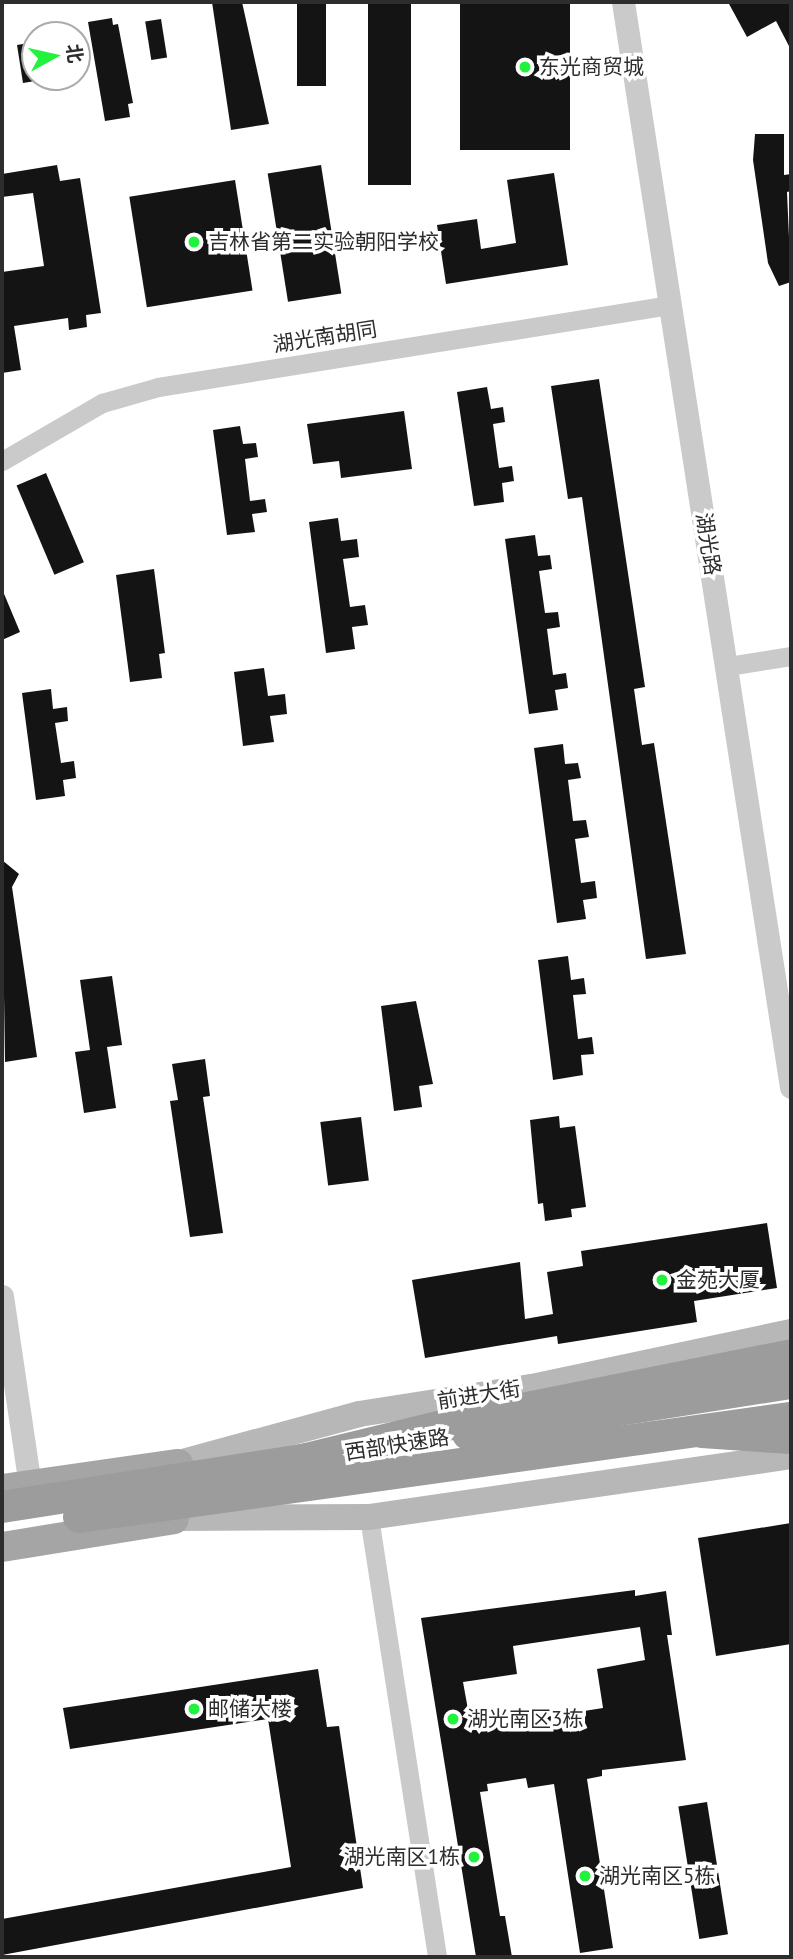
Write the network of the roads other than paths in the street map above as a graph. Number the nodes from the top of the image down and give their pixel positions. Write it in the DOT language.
graph roads {
  1 [pos="623,2"];
  2 [pos="670,305"];
  3 [pos="2,461"];
  4 [pos="791,656"];
  5 [pos="728,666"];
  6 [pos="791,1087"];
  7 [pos="2,1296"];
  8 [pos="791,1332"];
  9 [pos="791,1355"];
  10 [pos="791,1374"];
  11 [pos="791,1383"];
  12 [pos="791,1418"];
  13 [pos="791,1426"];
  14 [pos="702,1432"];
  15 [pos="791,1438"];
  16 [pos="791,1456"];
  17 [pos="299,1461"];
  18 [pos="168,1466"];
  19 [pos="16,1487"];
  20 [pos="2,1507"];
  21 [pos="369,1517"];
  22 [pos="179,1518"];
  23 [pos="2,1527"];
  24 [pos="2,1547"];
  25 [pos="437,1957"];
  1 -- 2 [label="street, 湖光路"];
  2 -- 3 [label="street, 湖光南胡同"];
  2 -- 5 [label="street, 湖光路"];
  4 -- 5 [label="street"];
  5 -- 6 [label="street, 湖光路"];
  7 -- 19 [label="street"];
  8 -- 18 [label="main road, 前进大街"];
  9 -- 17 [label="highway, bridge"];
  10 -- 18 [label="main road, 前进大街"];
  11 -- 17 [label="highway, 西部快速路, bridge"];
  12 -- 14 [label="highway, 西部快速路, bridge"];
  13 -- 22 [label="main road"];
  14 -- 15 [label="highway, bridge"];
  14 -- 23 [label="highway, 西部快速路"];
  16 -- 21 [label="main road"];
  17 -- 20 [label="highway, 西部快速路"];
  18 -- 19 [label="main road, 前进大街"];
  21 -- 22 [label="main road"];
  21 -- 25 [label="street"];
  22 -- 24 [label="main road"];
}
